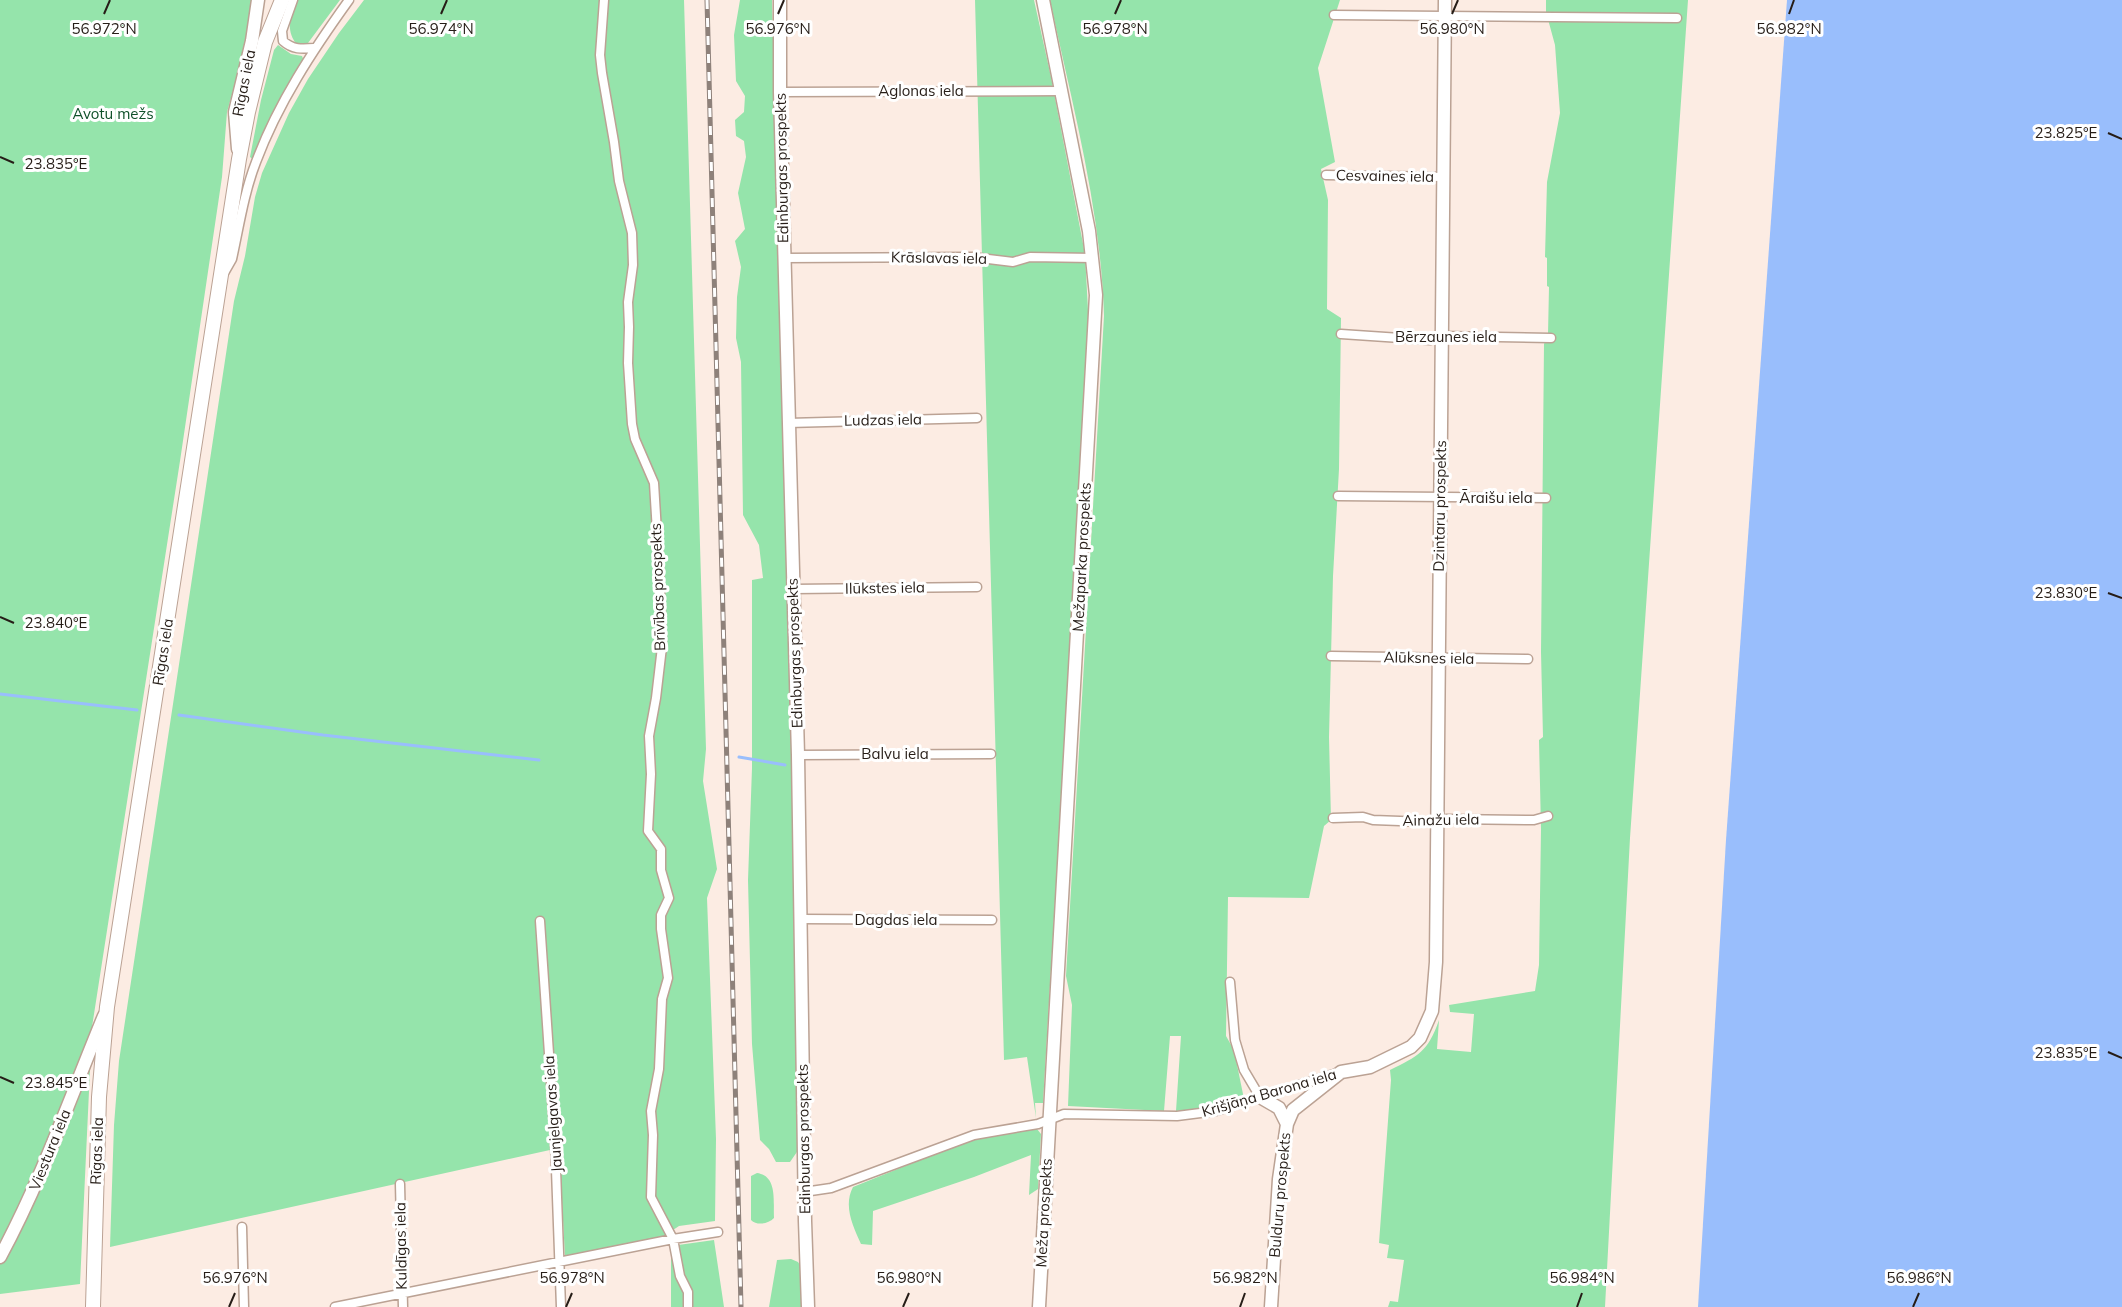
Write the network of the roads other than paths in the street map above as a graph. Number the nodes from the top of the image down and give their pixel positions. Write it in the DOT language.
graph roads {
  1 [pos="258,0"];
  2 [pos="282,0"];
  3 [pos="293,0"];
  4 [pos="350,0"];
  5 [pos="604,0"];
  6 [pos="780,0"];
  7 [pos="1043,0"];
  8 [pos="1445,0"];
  9 [pos="1334,15"];
  10 [pos="1444,15"];
  11 [pos="1677,18"];
  12 [pos="315,48"];
  13 [pos="1061,91"];
  14 [pos="780,92"];
  15 [pos="239,159"];
  16 [pos="1326,175"];
  17 [pos="1444,177"];
  18 [pos="784,258"];
  19 [pos="1093,258"];
  20 [pos="221,279"];
  21 [pos="1341,334"];
  22 [pos="1441,336"];
  23 [pos="1551,338"];
  24 [pos="977,418"];
  25 [pos="788,423"];
  26 [pos="1338,496"];
  27 [pos="1440,498"];
  28 [pos="1546,498"];
  29 [pos="977,587"];
  30 [pos="793,589"];
  31 [pos="1331,656"];
  32 [pos="1438,658"];
  33 [pos="1528,659"];
  34 [pos="991,754"];
  35 [pos="798,755"];
  36 [pos="1548,816"];
  37 [pos="1333,818"];
  38 [pos="1437,820"];
  39 [pos="801,920"];
  40 [pos="992,920"];
  41 [pos="540,921"];
  42 [pos="1230,982"];
  43 [pos="107,1007"];
  44 [pos="1432,1011"];
  45 [pos="1341,1072"];
  46 [pos="1260,1097"];
  47 [pos="1050,1119"];
  48 [pos="1287,1124"];
  49 [pos="400,1184"];
  50 [pos="804,1192"];
  51 [pos="242,1227"];
  52 [pos="718,1232"];
  53 [pos="673,1239"];
  54 [pos="0,1257"];
  55 [pos="560,1262"];
  56 [pos="402,1293"];
  57 [pos="93,1307"];
  58 [pos="244,1307"];
  59 [pos="335,1307"];
  60 [pos="403,1307"];
  61 [pos="561,1307"];
  62 [pos="688,1307"];
  63 [pos="808,1307"];
  64 [pos="1039,1307"];
  65 [pos="1271,1307"];
  1 -- 15 [label="street, Rīgas iela"];
  2 -- 15 [label="main road"];
  3 -- 12 [label="street"];
  4 -- 12 [label="street"];
  5 -- 53 [label="street, Brīvības prospekts"];
  6 -- 14 [label="street, Edinburgas prospekts"];
  7 -- 13 [label="street, Mežaparka prospekts"];
  8 -- 10 [label="street, Dzintaru prospekts"];
  9 -- 10 [label="street"];
  10 -- 11 [label="street"];
  10 -- 17 [label="street, Dzintaru prospekts"];
  12 -- 20 [label="street"];
  13 -- 14 [label="street, Aglonas iela"];
  13 -- 19 [label="street, Mežaparka prospekts"];
  14 -- 18 [label="street, Edinburgas prospekts"];
  15 -- 20 [label="main road, Rīgas iela"];
  16 -- 17 [label="street, Cesvaines iela"];
  17 -- 22 [label="street, Dzintaru prospekts"];
  18 -- 19 [label="street, Krāslavas iela"];
  18 -- 25 [label="street, Edinburgas prospekts"];
  19 -- 47 [label="street, Mežaparka prospekts"];
  20 -- 43 [label="main road, Rīgas iela"];
  21 -- 22 [label="street, Bērzaunes iela"];
  22 -- 23 [label="street, Bērzaunes iela"];
  22 -- 27 [label="street, Dzintaru prospekts"];
  24 -- 25 [label="street, Ludzas iela"];
  25 -- 30 [label="street, Edinburgas prospekts"];
  26 -- 27 [label="street, Āraišu iela"];
  27 -- 28 [label="street, Āraišu iela"];
  27 -- 32 [label="street, Dzintaru prospekts"];
  29 -- 30 [label="street, Ilūkstes iela"];
  30 -- 35 [label="street, Edinburgas prospekts"];
  31 -- 32 [label="street, Alūksnes iela"];
  32 -- 33 [label="street, Alūksnes iela"];
  32 -- 38 [label="street, Dzintaru prospekts"];
  34 -- 35 [label="street, Balvu iela"];
  35 -- 39 [label="street, Edinburgas prospekts"];
  36 -- 38 [label="street, Ainažu iela"];
  37 -- 38 [label="street, Ainažu iela"];
  38 -- 44 [label="street, Dzintaru prospekts"];
  39 -- 40 [label="street, Dagdas iela"];
  39 -- 50 [label="street, Edinburgas prospekts"];
  41 -- 55 [label="street, Jaunjelgavas iela"];
  42 -- 46 [label="street"];
  43 -- 54 [label="street, Viestura iela"];
  43 -- 57 [label="main road, Rīgas iela"];
  44 -- 45 [label="street, Krišjāņa Barona iela"];
  45 -- 46 [label="street, Krišjāņa Barona iela"];
  45 -- 48 [label="street, Bulduru prospekts"];
  46 -- 47 [label="street, Krišjāņa Barona iela"];
  46 -- 48 [label="street"];
  47 -- 50 [label="street, Krišjāņa Barona iela"];
  47 -- 64 [label="street, Meža prospekts"];
  48 -- 65 [label="street, Bulduru prospekts"];
  49 -- 56 [label="street, Kuldīgas iela"];
  50 -- 63 [label="street, Edinburgas prospekts"];
  51 -- 58 [label="street"];
  52 -- 53 [label="street"];
  53 -- 55 [label="street"];
  53 -- 62 [label="street, Brīvības prospekts"];
  55 -- 56 [label="street"];
  55 -- 61 [label="street, Jaunjelgavas iela"];
  56 -- 59 [label="street"];
  56 -- 60 [label="street, Kuldīgas iela"];
}
